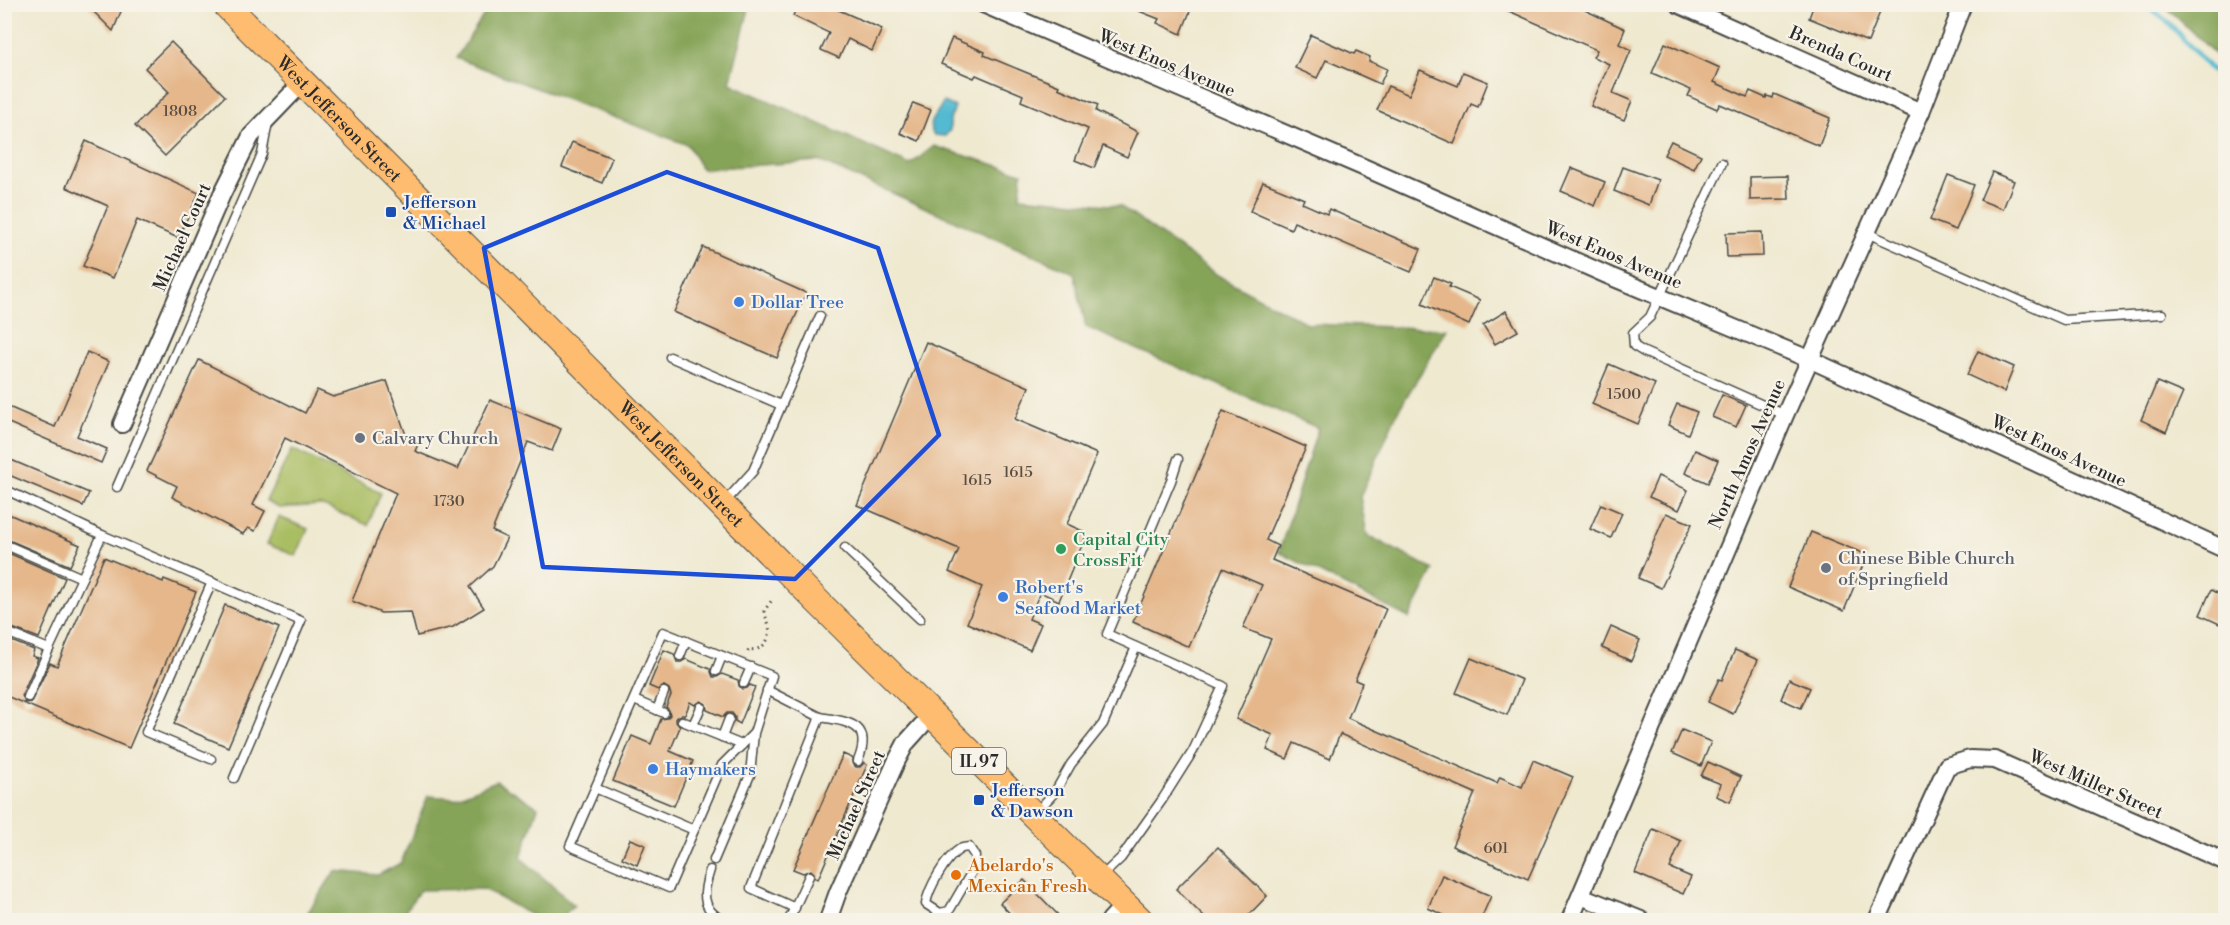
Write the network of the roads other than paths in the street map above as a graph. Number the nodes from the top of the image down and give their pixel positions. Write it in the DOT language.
graph roads {
  1 [pos="225,4"];
  2 [pos="983,4"];
  3 [pos="1678,4"];
  4 [pos="1962,4"];
  5 [pos="302,82"];
  6 [pos="1921,111"];
  7 [pos="269,119"];
  8 [pos="1722,163"];
  9 [pos="1867,233"];
  10 [pos="1659,296"];
  11 [pos="2162,314"];
  12 [pos="820,316"];
  13 [pos="670,357"];
  14 [pos="1811,360"];
  15 [pos="781,405"];
  16 [pos="1785,415"];
  17 [pos="122,424"];
  18 [pos="1178,459"];
  19 [pos="117,487"];
  20 [pos="4,489"];
  21 [pos="723,505"];
  22 [pos="102,535"];
  23 [pos="4,544"];
  24 [pos="845,548"];
  25 [pos="2226,550"];
  26 [pos="82,578"];
  27 [pos="212,582"];
  28 [pos="920,619"];
  29 [pos="4,631"];
  30 [pos="686,641"];
  31 [pos="1136,647"];
  32 [pos="49,649"];
  33 [pos="680,656"];
  34 [pos="723,656"];
  35 [pos="751,667"];
  36 [pos="716,671"];
  37 [pos="744,683"];
  38 [pos="767,690"];
  39 [pos="664,692"];
  40 [pos="28,697"];
  41 [pos="634,700"];
  42 [pos="701,707"];
  43 [pos="932,714"];
  44 [pos="820,717"];
  45 [pos="729,719"];
  46 [pos="682,721"];
  47 [pos="693,725"];
  48 [pos="754,733"];
  49 [pos="722,737"];
  50 [pos="742,745"];
  51 [pos="211,759"];
  52 [pos="858,761"];
  53 [pos="234,778"];
  54 [pos="595,788"];
  55 [pos="1033,815"];
  56 [pos="694,830"];
  57 [pos="969,847"];
  58 [pos="714,860"];
  59 [pos="2226,862"];
  60 [pos="710,870"];
  61 [pos="809,876"];
  62 [pos="1098,879"];
  63 [pos="1581,896"];
  64 [pos="795,908"];
  65 [pos="1125,915"];
  66 [pos="723,921"];
  67 [pos="789,921"];
  68 [pos="828,921"];
  69 [pos="1570,921"];
  70 [pos="1641,921"];
  71 [pos="1877,921"];
  1 -- 5 [label="main road, West Jefferson Street / IL 97"];
  2 -- 10 [label="street, West Enos Avenue"];
  3 -- 6 [label="street, Brenda Court"];
  4 -- 6 [label="street, North Amos Avenue"];
  5 -- 7 [label="street, Michael Court"];
  5 -- 21 [label="main road, West Jefferson Street / IL 97"];
  6 -- 9 [label="street, North Amos Avenue"];
  7 -- 17 [label="street, Michael Court"];
  7 -- 19 [label="lane"];
  8 -- 10 [label="lane"];
  9 -- 11 [label="lane"];
  9 -- 14 [label="street, North Amos Avenue"];
  10 -- 14 [label="street, West Enos Avenue"];
  10 -- 16 [label="lane"];
  12 -- 15 [label="lane"];
  13 -- 15 [label="lane"];
  14 -- 16 [label="street, North Amos Avenue"];
  14 -- 25 [label="street, West Enos Avenue"];
  15 -- 21 [label="lane"];
  16 -- 63 [label="street, North Amos Avenue"];
  18 -- 31 [label="lane"];
  20 -- 22 [label="lane"];
  21 -- 43 [label="main road, West Jefferson Street / IL 97"];
  22 -- 26 [label="lane"];
  22 -- 27 [label="lane"];
  23 -- 26 [label="lane"];
  24 -- 28 [label="lane"];
  26 -- 32 [label="lane"];
  27 -- 51 [label="lane"];
  27 -- 53 [label="lane"];
  29 -- 32 [label="lane"];
  30 -- 33 [label="lane"];
  30 -- 34 [label="lane"];
  30 -- 41 [label="lane"];
  31 -- 55 [label="lane"];
  31 -- 62 [label="lane"];
  32 -- 40 [label="lane"];
  34 -- 35 [label="lane"];
  34 -- 36 [label="lane"];
  35 -- 37 [label="lane"];
  35 -- 38 [label="lane"];
  38 -- 44 [label="lane"];
  38 -- 48 [label="lane"];
  39 -- 41 [label="lane"];
  41 -- 54 [label="lane"];
  42 -- 47 [label="lane"];
  43 -- 55 [label="main road, West Jefferson Street / IL 97"];
  43 -- 68 [label="street, Michael Street"];
  44 -- 52 [label="lane"];
  44 -- 64 [label="lane"];
  45 -- 49 [label="lane"];
  46 -- 47 [label="lane"];
  47 -- 49 [label="lane"];
  48 -- 50 [label="lane"];
  48 -- 58 [label="lane"];
  49 -- 50 [label="lane"];
  50 -- 56 [label="lane"];
  54 -- 56 [label="lane"];
  54 -- 56 [label="lane"];
  55 -- 62 [label="main road, West Jefferson Street / IL 97"];
  57 -- 57 [label="lane"];
  59 -- 71 [label="street, West Miller Street"];
  60 -- 66 [label="lane"];
  61 -- 64 [label="lane"];
  62 -- 65 [label="main road, West Jefferson Street / IL 97"];
  63 -- 69 [label="street, North Amos Avenue"];
  63 -- 70 [label="street"];
  64 -- 67 [label="lane"];
}
